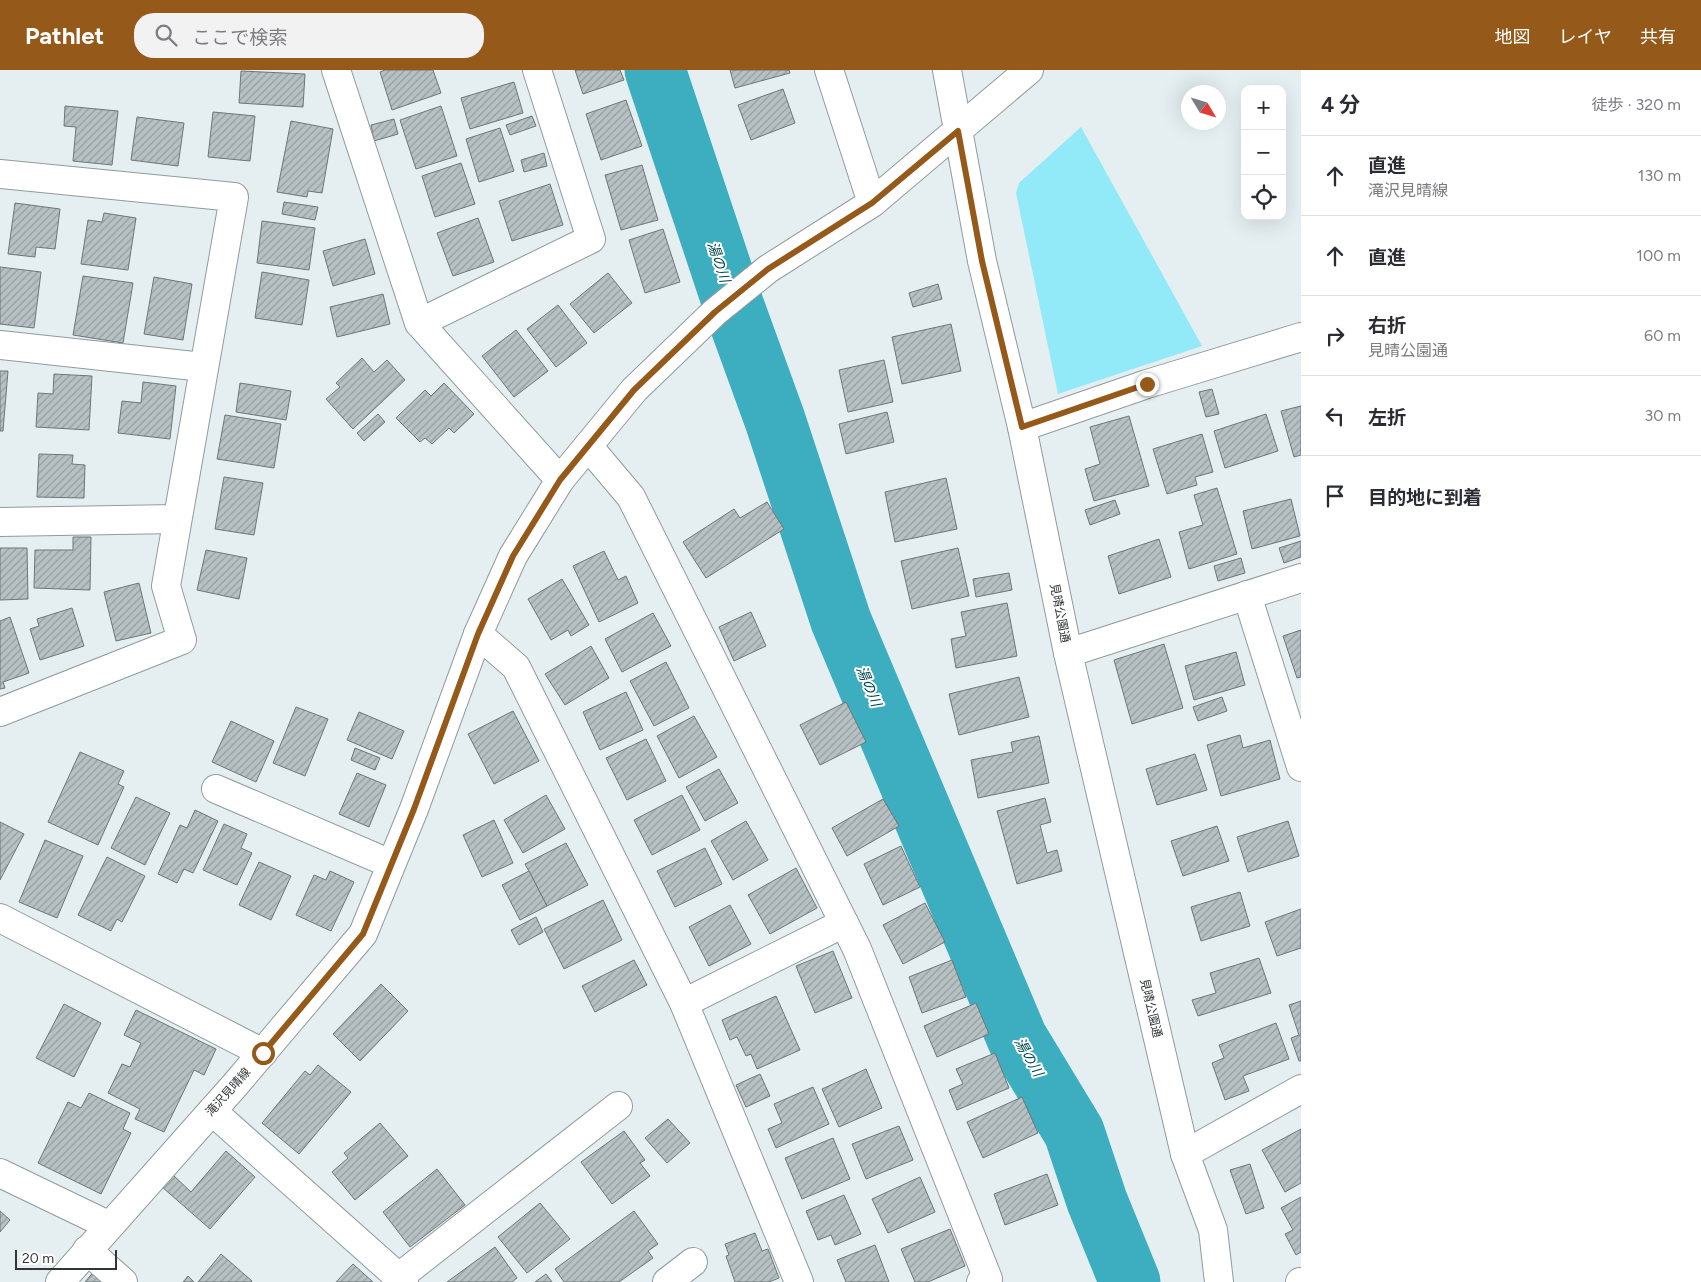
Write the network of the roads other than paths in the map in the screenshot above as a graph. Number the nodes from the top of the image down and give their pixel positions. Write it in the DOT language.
graph roads {
  1 [pos="336,70"];
  2 [pos="537,70"];
  3 [pos="829,70"];
  4 [pos="947,70"];
  5 [pos="1029,70"];
  6 [pos="958,131"];
  7 [pos="0,174"];
  8 [pos="872,203"];
  9 [pos="419,323"];
  10 [pos="1301,337"];
  11 [pos="0,344"];
  12 [pos="203,367"];
  13 [pos="1022,427"];
  14 [pos="588,446"];
  15 [pos="560,480"];
  16 [pos="176,519"];
  17 [pos="0,522"];
  18 [pos="1301,578"];
  19 [pos="1248,594"];
  20 [pos="478,634"];
  21 [pos="1068,653"];
  22 [pos="0,712"];
  23 [pos="1301,767"];
  24 [pos="216,789"];
  25 [pos="391,864"];
  26 [pos="0,918"];
  27 [pos="844,924"];
  28 [pos="684,1003"];
  29 [pos="263,1053"];
  30 [pos="1301,1088"];
  31 [pos="618,1106"];
  32 [pos="212,1111"];
  33 [pos="1185,1154"];
  34 [pos="0,1173"];
  35 [pos="108,1226"];
  36 [pos="88,1250"];
  37 [pos="693,1262"];
  38 [pos="401,1280"];
  39 [pos="1215,1281"];
  40 [pos="60,1282"];
  41 [pos="123,1282"];
  42 [pos="667,1282"];
  43 [pos="799,1282"];
  44 [pos="982,1282"];
  1 -- 9 [label="street"];
  2 -- 9 [label="street"];
  3 -- 8 [label="street"];
  4 -- 6 [label="street, 見晴公園通"];
  5 -- 6 [label="street, 滝沢見晴線"];
  6 -- 8 [label="street, 滝沢見晴線"];
  6 -- 13 [label="street, 見晴公園通"];
  7 -- 12 [label="street"];
  8 -- 14 [label="street, 滝沢見晴線"];
  9 -- 15 [label="street"];
  10 -- 13 [label="street"];
  11 -- 12 [label="street"];
  12 -- 16 [label="street"];
  13 -- 21 [label="street, 見晴公園通"];
  14 -- 15 [label="street, 滝沢見晴線"];
  14 -- 27 [label="street"];
  15 -- 20 [label="street, 滝沢見晴線"];
  16 -- 17 [label="street"];
  16 -- 22 [label="street"];
  18 -- 19 [label="street"];
  19 -- 21 [label="street"];
  19 -- 23 [label="street"];
  20 -- 25 [label="street, 滝沢見晴線"];
  20 -- 28 [label="street"];
  21 -- 33 [label="street, 見晴公園通"];
  24 -- 25 [label="street"];
  25 -- 29 [label="street, 滝沢見晴線"];
  26 -- 29 [label="street"];
  27 -- 28 [label="street"];
  27 -- 44 [label="street"];
  28 -- 43 [label="street"];
  29 -- 32 [label="street, 滝沢見晴線"];
  30 -- 33 [label="street"];
  31 -- 38 [label="street"];
  32 -- 35 [label="street, 滝沢見晴線"];
  32 -- 38 [label="street"];
  33 -- 39 [label="street, 見晴公園通"];
  34 -- 35 [label="street"];
  35 -- 36 [label="street, 滝沢見晴線"];
  36 -- 40 [label="street, 滝沢見晴線"];
  36 -- 41 [label="street"];
  37 -- 42 [label="street"];
}
